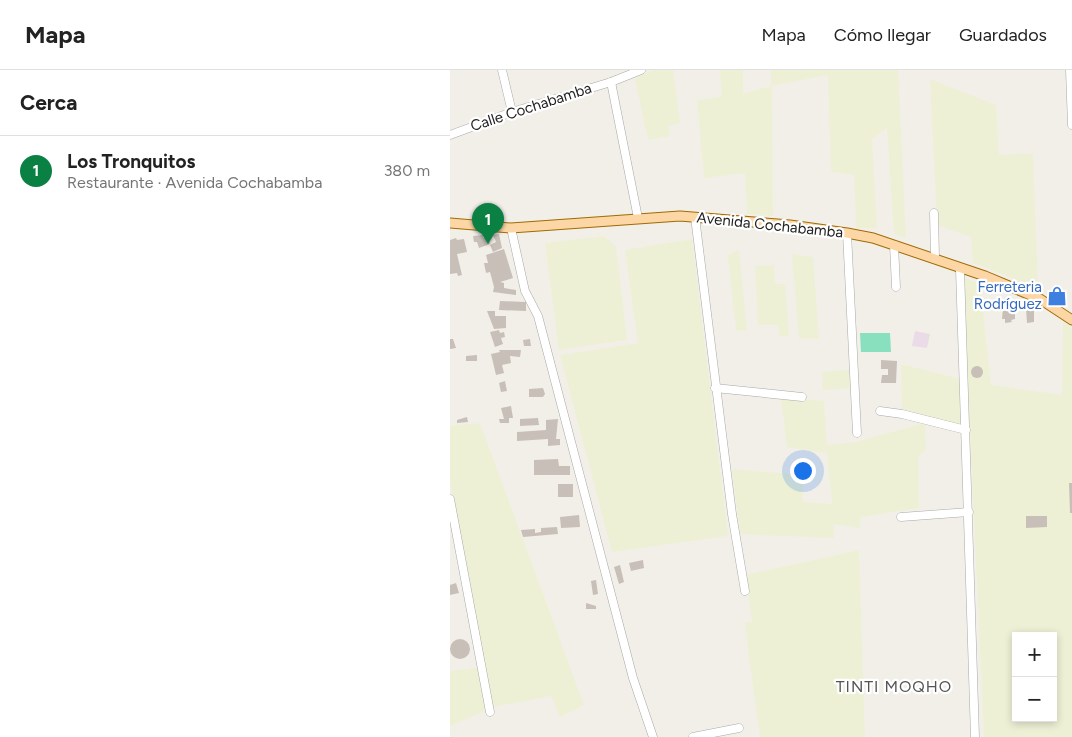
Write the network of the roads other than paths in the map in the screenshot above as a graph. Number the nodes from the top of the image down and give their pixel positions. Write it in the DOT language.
graph roads {
  1 [pos="502,70"];
  2 [pos="641,70"];
  3 [pos="1070,70"];
  4 [pos="624,74"];
  5 [pos="611,82"];
  6 [pos="512,112"];
  7 [pos="1072,125"];
  8 [pos="450,135"];
  9 [pos="934,213"];
  10 [pos="638,218"];
  11 [pos="694,218"];
  12 [pos="450,223"];
  13 [pos="512,228"];
  14 [pos="847,234"];
  15 [pos="894,246"];
  16 [pos="935,259"];
  17 [pos="960,269"];
  18 [pos="896,287"];
  19 [pos="1072,320"];
  20 [pos="715,388"];
  21 [pos="802,397"];
  22 [pos="880,411"];
  23 [pos="966,430"];
  24 [pos="857,434"];
  25 [pos="450,499"];
  26 [pos="969,512"];
  27 [pos="901,517"];
  28 [pos="745,591"];
  29 [pos="490,712"];
  30 [pos="739,728"];
  31 [pos="653,737"];
  32 [pos="693,737"];
  33 [pos="975,737"];
  1 -- 6 [label="street"];
  2 -- 4 [label="street, Calle Cochabamba"];
  3 -- 7 [label="street"];
  4 -- 5 [label="street, Calle Cochabamba"];
  5 -- 6 [label="street, Calle Cochabamba"];
  5 -- 10 [label="street"];
  6 -- 8 [label="street, Calle Cochabamba"];
  9 -- 16 [label="street"];
  10 -- 11 [label="main road, Avenida Cochabamba"];
  10 -- 13 [label="main road, Avenida Cochabamba"];
  11 -- 14 [label="main road, Avenida Cochabamba"];
  11 -- 20 [label="street"];
  12 -- 13 [label="main road, Avenida Cochabamba"];
  13 -- 31 [label="street"];
  14 -- 15 [label="main road, Avenida Cochabamba"];
  14 -- 24 [label="street"];
  15 -- 16 [label="main road, Avenida Cochabamba"];
  15 -- 18 [label="street"];
  16 -- 17 [label="main road, Avenida Cochabamba"];
  17 -- 19 [label="main road, Avenida Cochabamba"];
  17 -- 23 [label="street"];
  20 -- 21 [label="street"];
  20 -- 28 [label="street"];
  22 -- 23 [label="street"];
  23 -- 26 [label="street"];
  25 -- 29 [label="street"];
  26 -- 27 [label="street"];
  26 -- 33 [label="street"];
  30 -- 32 [label="street"];
}
